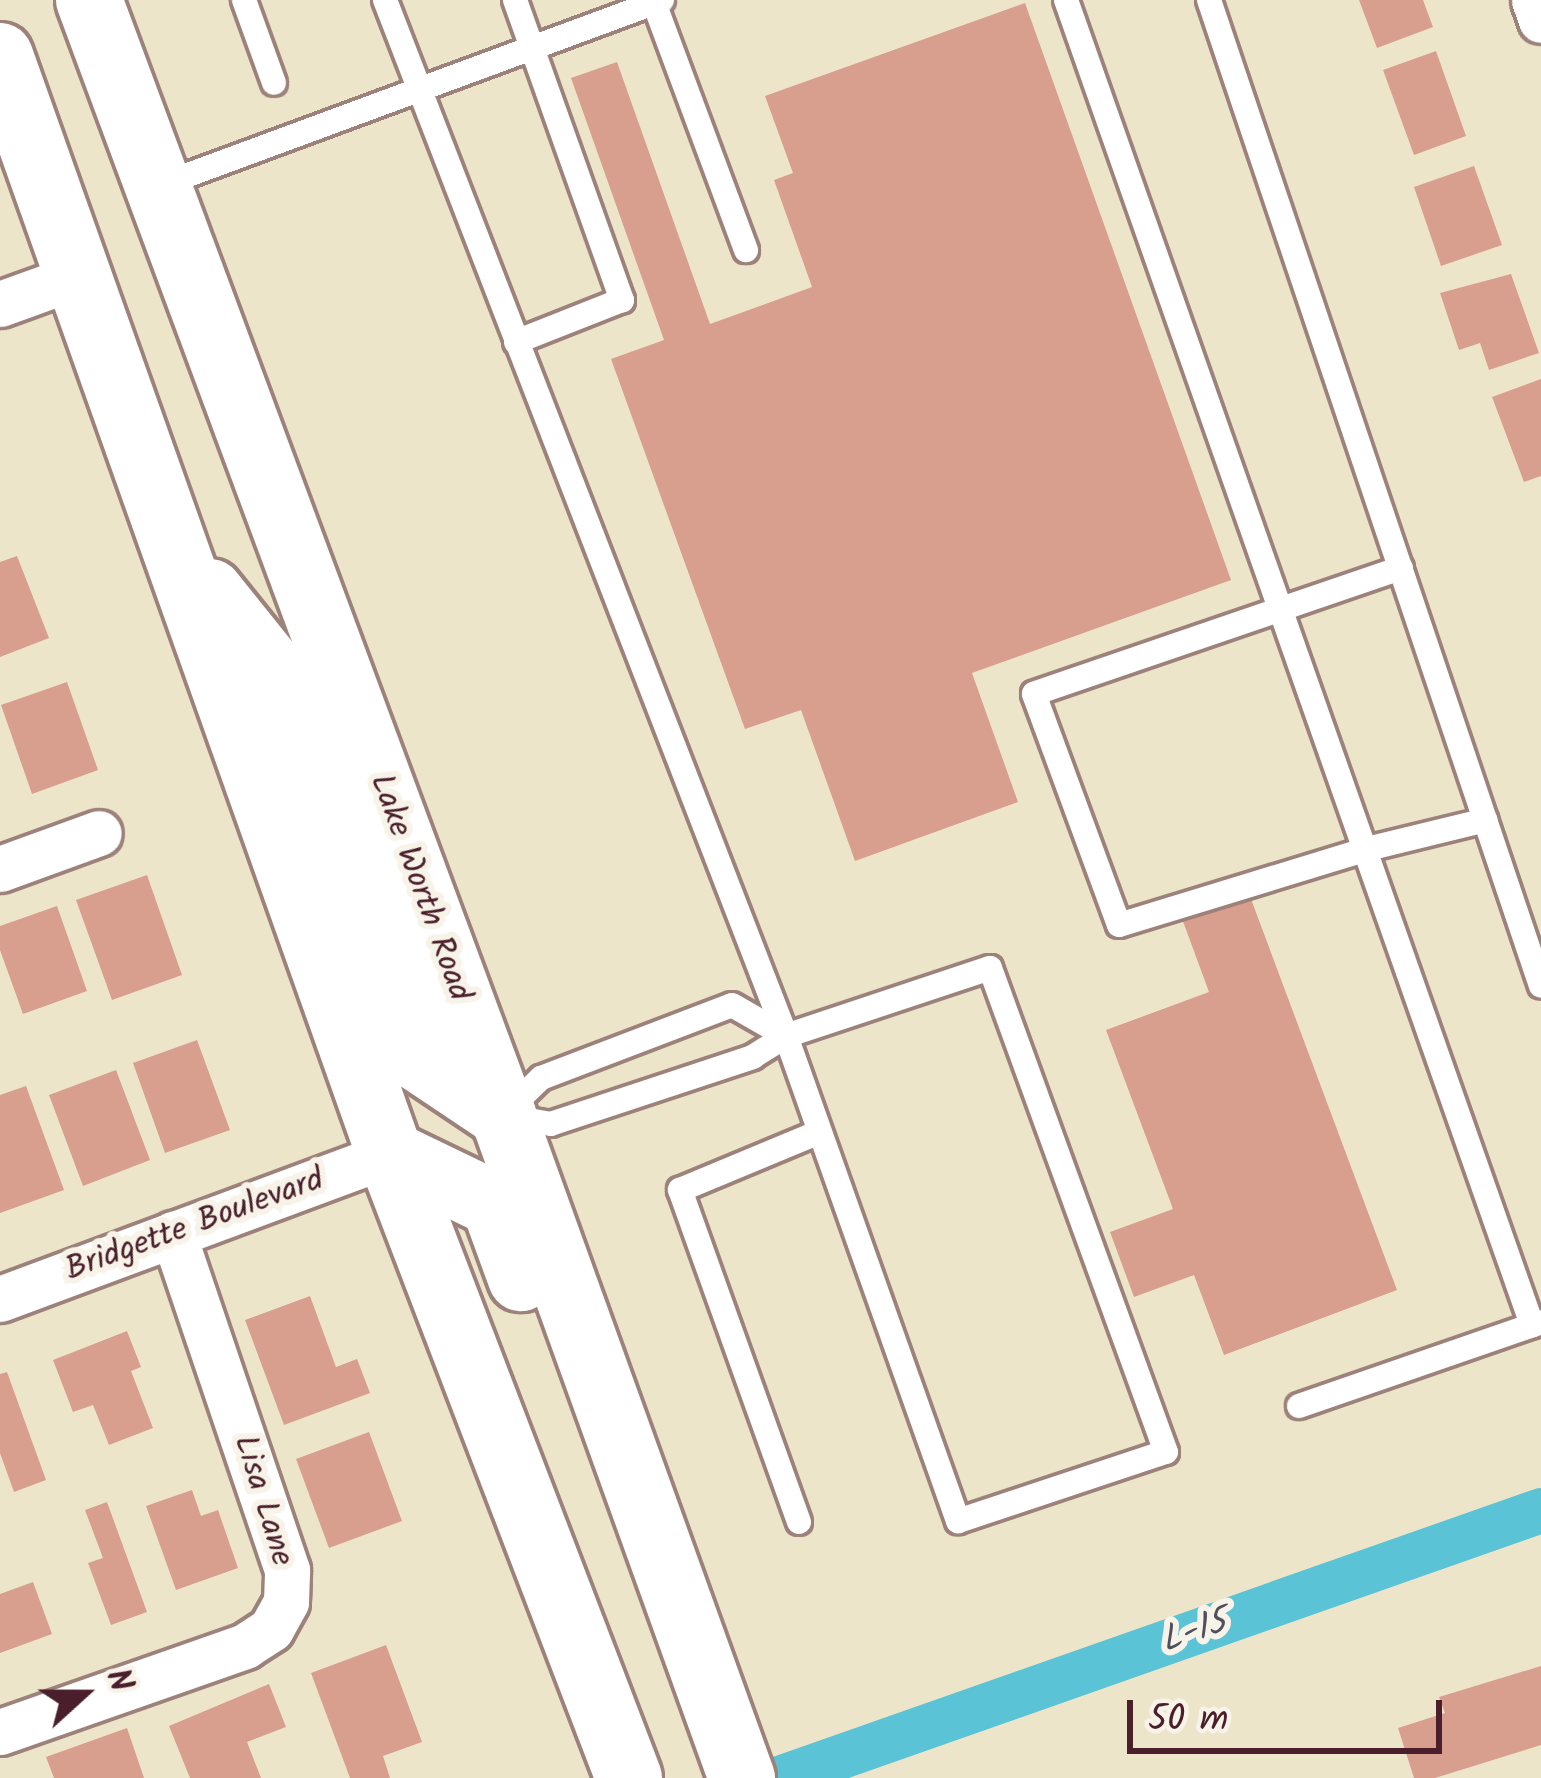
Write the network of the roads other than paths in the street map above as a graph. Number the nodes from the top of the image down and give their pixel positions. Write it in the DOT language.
graph roads {
  1 [pos="89,0"];
  2 [pos="244,0"];
  3 [pos="386,0"];
  4 [pos="515,0"];
  5 [pos="1066,0"];
  6 [pos="1209,0"];
  7 [pos="1534,0"];
  8 [pos="656,1"];
  9 [pos="1541,20"];
  10 [pos="531,48"];
  11 [pos="0,56"];
  12 [pos="274,83"];
  13 [pos="421,88"];
  14 [pos="159,186"];
  15 [pos="746,250"];
  16 [pos="80,275"];
  17 [pos="0,304"];
  18 [pos="516,342"];
  19 [pos="177,552"];
  20 [pos="1401,568"];
  21 [pos="1281,610"];
  22 [pos="1486,820"];
  23 [pos="99,833"];
  24 [pos="1366,849"];
  25 [pos="0,868"];
  26 [pos="1541,986"];
  27 [pos="786,1036"];
  28 [pos="503,1115"];
  29 [pos="819,1132"];
  30 [pos="390,1154"];
  31 [pos="173,1234"];
  32 [pos="0,1299"];
  33 [pos="1537,1324"];
  34 [pos="1299,1406"];
  35 [pos="799,1522"];
  36 [pos="666,1561"];
  37 [pos="0,1732"];
  38 [pos="621,1754"];
  39 [pos="742,1778"];
  1 -- 14 [label="main road, Lake Worth Road"];
  2 -- 12 [label="lane"];
  3 -- 13 [label="lane"];
  4 -- 10 [label="lane"];
  5 -- 21 [label="lane"];
  6 -- 20 [label="lane"];
  7 -- 9 [label="street"];
  8 -- 10 [label="lane"];
  8 -- 15 [label="lane"];
  10 -- 13 [label="lane"];
  10 -- 18 [label="lane"];
  11 -- 16 [label="main road"];
  13 -- 14 [label="lane"];
  13 -- 18 [label="lane"];
  14 -- 28 [label="main road, Lake Worth Road"];
  16 -- 17 [label="street"];
  16 -- 19 [label="main road"];
  18 -- 27 [label="lane"];
  19 -- 28 [label="main road"];
  19 -- 30 [label="main road"];
  20 -- 21 [label="lane"];
  20 -- 22 [label="lane"];
  21 -- 24 [label="lane"];
  21 -- 24 [label="lane"];
  22 -- 24 [label="lane"];
  22 -- 26 [label="lane"];
  23 -- 25 [label="street"];
  24 -- 33 [label="lane"];
  27 -- 28 [label="lane"];
  27 -- 28 [label="lane"];
  27 -- 29 [label="lane"];
  27 -- 29 [label="lane"];
  28 -- 36 [label="main road, Lake Worth Road"];
  29 -- 35 [label="lane"];
  30 -- 31 [label="street, Bridgette Boulevard"];
  30 -- 36 [label="main road"];
  30 -- 38 [label="main road"];
  31 -- 32 [label="street, Bridgette Boulevard"];
  31 -- 37 [label="street, Lisa Lane"];
  33 -- 34 [label="lane"];
  36 -- 39 [label="main road, Lake Worth Road"];
}
